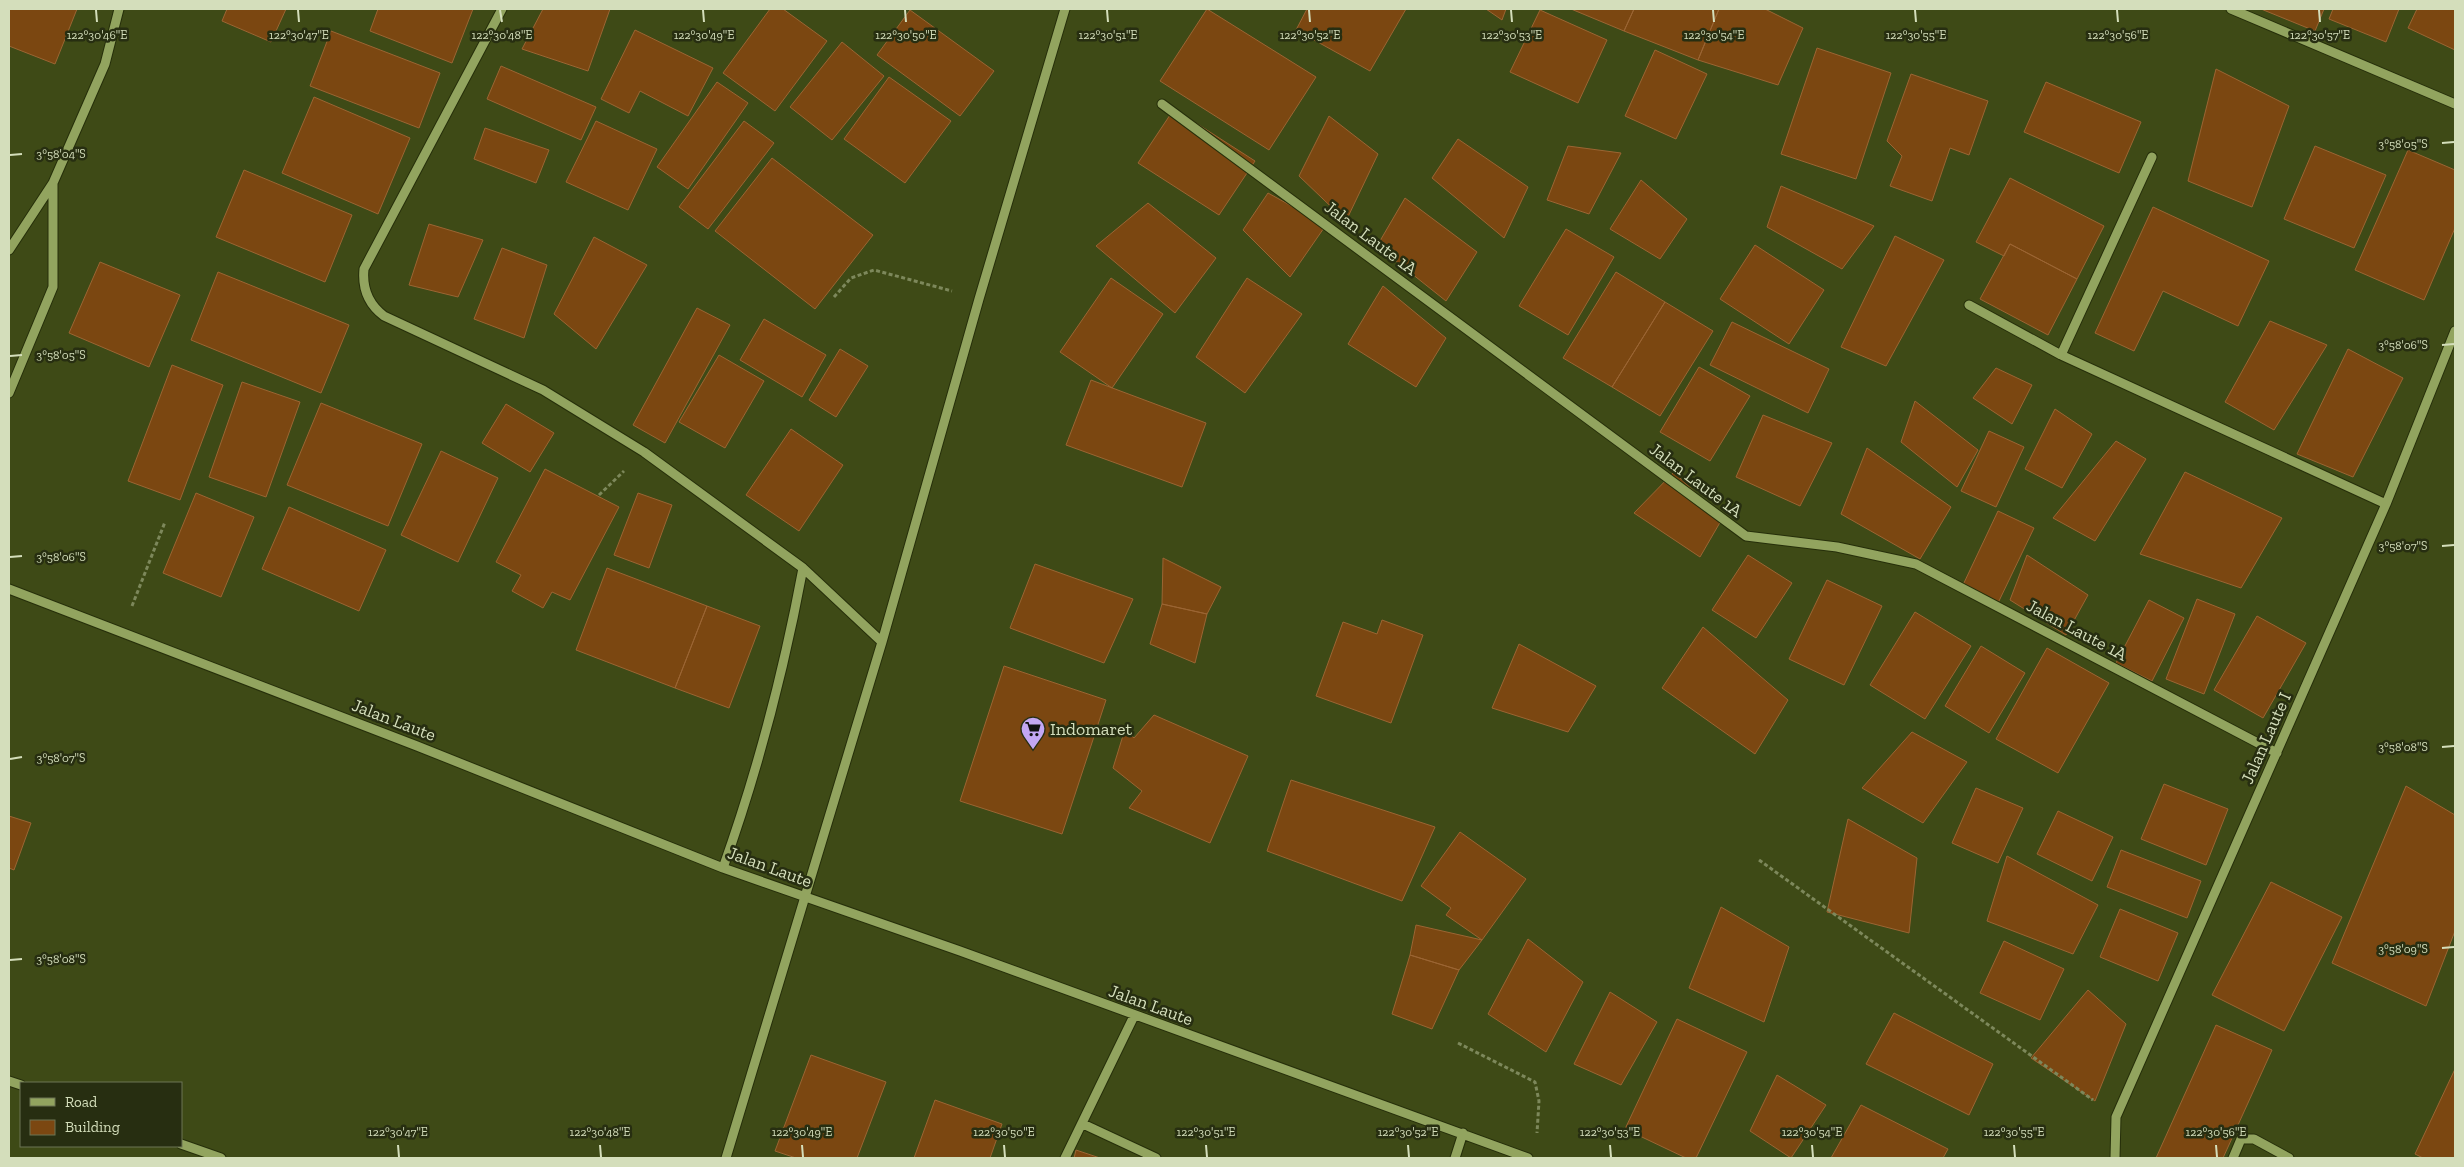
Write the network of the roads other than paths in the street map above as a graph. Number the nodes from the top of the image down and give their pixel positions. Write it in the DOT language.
graph roads {
  1 [pos="119,9"];
  2 [pos="502,9"];
  3 [pos="1065,9"];
  4 [pos="2230,9"];
  5 [pos="1162,104"];
  6 [pos="2455,104"];
  7 [pos="2152,158"];
  8 [pos="53,183"];
  9 [pos="9,250"];
  10 [pos="1968,305"];
  11 [pos="2455,331"];
  12 [pos="2061,355"];
  13 [pos="9,393"];
  14 [pos="2386,504"];
  15 [pos="803,568"];
  16 [pos="9,589"];
  17 [pos="882,642"];
  18 [pos="2277,753"];
  19 [pos="723,868"];
  20 [pos="805,898"];
  21 [pos="1134,1016"];
  22 [pos="1083,1124"];
  23 [pos="1463,1133"];
  24 [pos="182,1144"];
  25 [pos="222,1158"];
  26 [pos="726,1158"];
  27 [pos="1065,1158"];
  28 [pos="1156,1158"];
  29 [pos="1455,1158"];
  30 [pos="1528,1158"];
  31 [pos="2115,1158"];
  32 [pos="2233,1158"];
  33 [pos="2289,1158"];
  1 -- 8 [label="street"];
  2 -- 15 [label="street"];
  3 -- 17 [label="street"];
  4 -- 6 [label="street"];
  5 -- 18 [label="street, Jalan Laute 1A"];
  7 -- 12 [label="street"];
  8 -- 9 [label="street"];
  8 -- 13 [label="street"];
  10 -- 12 [label="street"];
  11 -- 14 [label="street, Jalan Laute I"];
  12 -- 14 [label="street"];
  14 -- 18 [label="street, Jalan Laute I"];
  15 -- 17 [label="street"];
  15 -- 19 [label="street"];
  16 -- 19 [label="street, Jalan Laute"];
  17 -- 20 [label="street"];
  18 -- 31 [label="street, Jalan Laute I"];
  19 -- 20 [label="street, Jalan Laute"];
  20 -- 21 [label="street, Jalan Laute"];
  20 -- 26 [label="street"];
  21 -- 22 [label="street"];
  21 -- 23 [label="street, Jalan Laute"];
  22 -- 27 [label="street"];
  22 -- 28 [label="street"];
  23 -- 29 [label="street"];
  23 -- 30 [label="street, Jalan Laute"];
  24 -- 25 [label="street"];
  32 -- 33 [label="street"];
}
